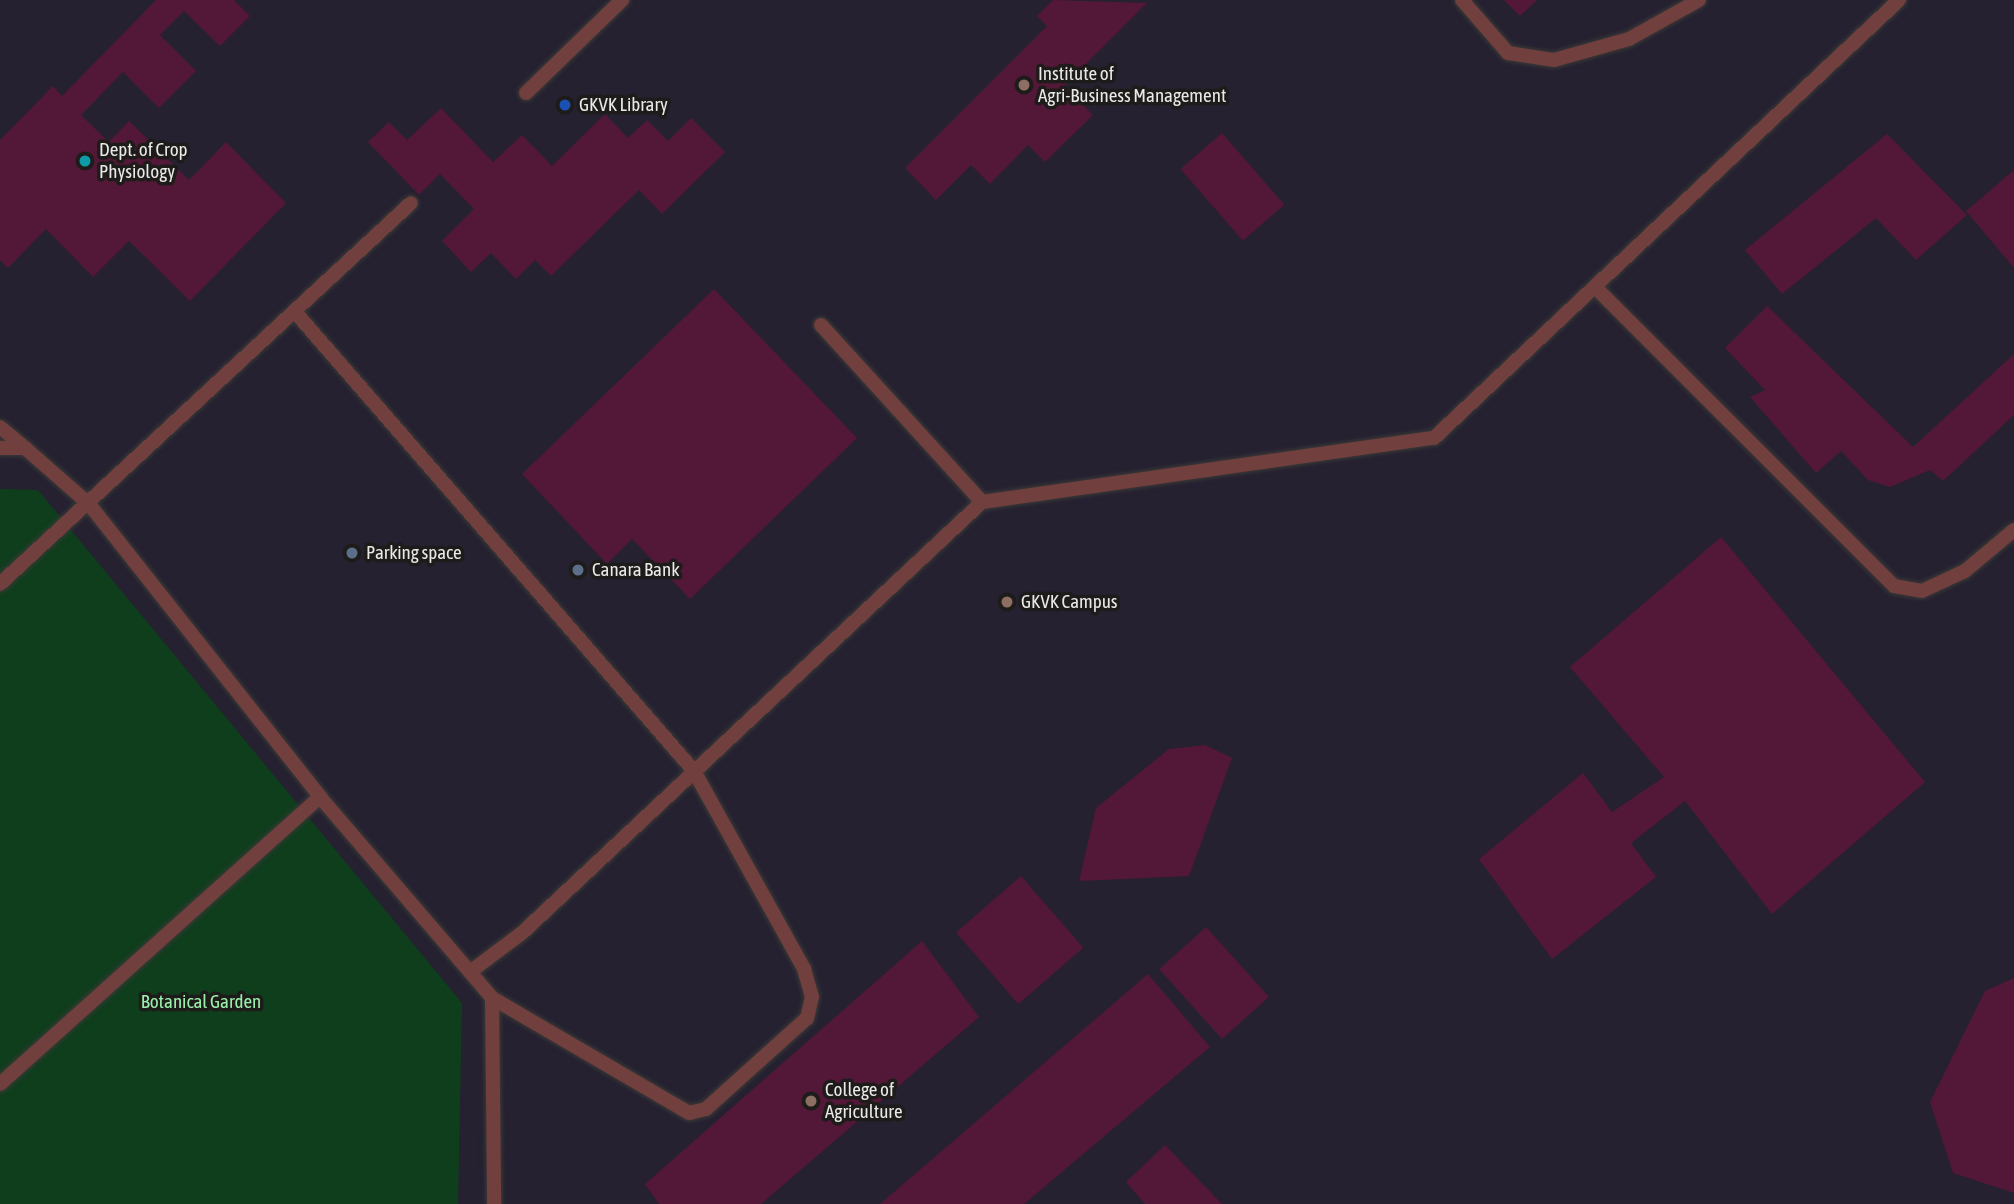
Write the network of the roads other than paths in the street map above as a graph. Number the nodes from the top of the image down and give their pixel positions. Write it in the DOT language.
graph roads {
  1 [pos="622,0"];
  2 [pos="1462,0"];
  3 [pos="1699,0"];
  4 [pos="1899,0"];
  5 [pos="526,93"];
  6 [pos="411,203"];
  7 [pos="1595,287"];
  8 [pos="296,313"];
  9 [pos="821,325"];
  10 [pos="0,426"];
  11 [pos="0,448"];
  12 [pos="25,448"];
  13 [pos="982,502"];
  14 [pos="89,504"];
  15 [pos="2014,530"];
  16 [pos="0,584"];
  17 [pos="694,771"];
  18 [pos="320,797"];
  19 [pos="470,972"];
  20 [pos="492,998"];
  21 [pos="0,1084"];
  22 [pos="494,1204"];
  1 -- 5 [label="lane"];
  2 -- 3 [label="lane"];
  4 -- 7 [label="lane"];
  6 -- 8 [label="lane"];
  7 -- 13 [label="lane"];
  7 -- 15 [label="lane"];
  8 -- 14 [label="lane"];
  8 -- 17 [label="lane"];
  9 -- 13 [label="lane"];
  10 -- 12 [label="lane"];
  11 -- 12 [label="lane"];
  12 -- 14 [label="lane"];
  13 -- 17 [label="lane"];
  14 -- 16 [label="lane"];
  14 -- 18 [label="lane"];
  17 -- 19 [label="lane"];
  17 -- 20 [label="lane"];
  18 -- 19 [label="lane"];
  18 -- 21 [label="lane"];
  19 -- 20 [label="lane"];
  20 -- 22 [label="lane"];
}
